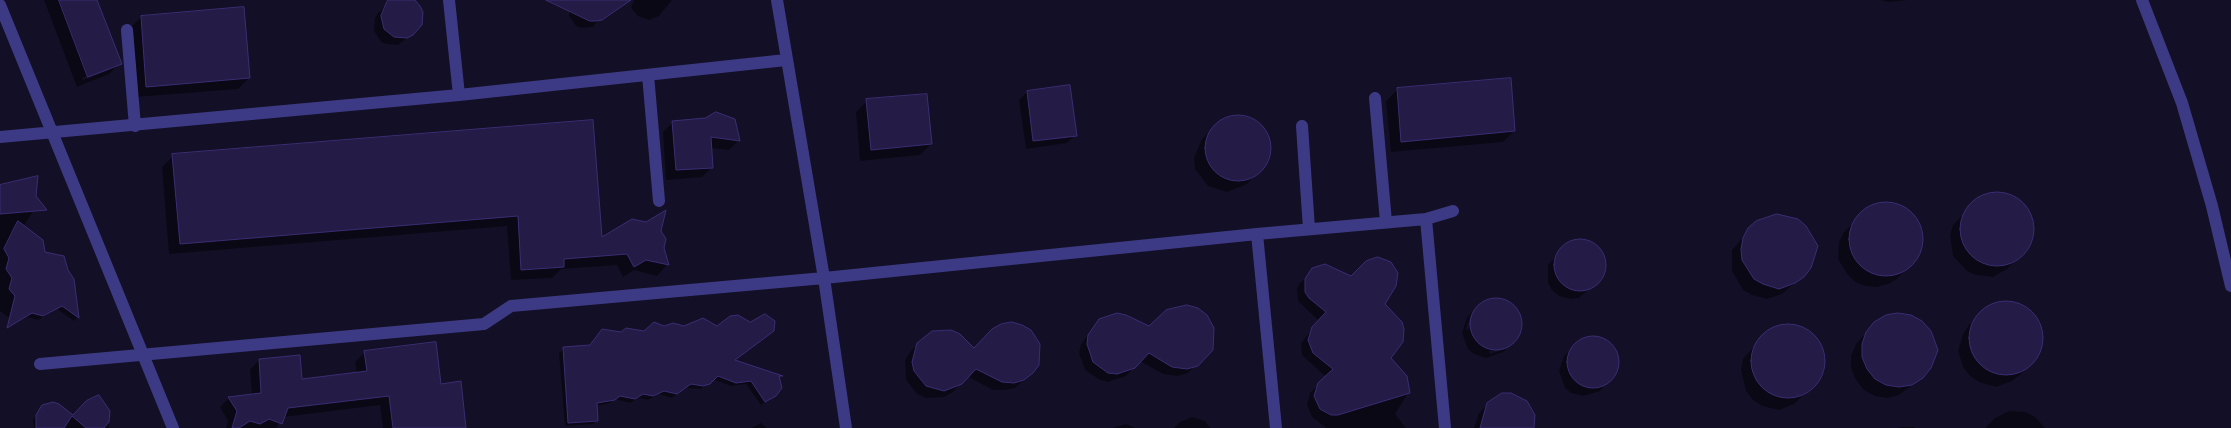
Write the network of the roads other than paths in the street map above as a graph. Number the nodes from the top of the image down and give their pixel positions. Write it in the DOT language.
graph roads {
  1 [pos="449,0"];
  2 [pos="777,0"];
  3 [pos="2142,0"];
  4 [pos="0,5"];
  5 [pos="127,30"];
  6 [pos="786,60"];
  7 [pos="648,75"];
  8 [pos="459,95"];
  9 [pos="1376,98"];
  10 [pos="135,126"];
  11 [pos="1302,126"];
  12 [pos="51,133"];
  13 [pos="0,137"];
  14 [pos="659,201"];
  15 [pos="1453,211"];
  16 [pos="1426,219"];
  17 [pos="1386,222"];
  18 [pos="1309,229"];
  19 [pos="1257,234"];
  20 [pos="824,278"];
  21 [pos="2231,286"];
  22 [pos="142,354"];
  23 [pos="40,364"];
  24 [pos="173,428"];
  25 [pos="846,428"];
  26 [pos="1276,428"];
  27 [pos="1445,428"];
  1 -- 8 [label="street"];
  2 -- 6 [label="street"];
  3 -- 21 [label="street"];
  4 -- 12 [label="street"];
  5 -- 10 [label="street"];
  6 -- 7 [label="street"];
  6 -- 20 [label="street"];
  7 -- 8 [label="street"];
  7 -- 14 [label="street"];
  8 -- 10 [label="street"];
  9 -- 17 [label="street"];
  10 -- 12 [label="street"];
  11 -- 18 [label="street"];
  12 -- 13 [label="street"];
  12 -- 22 [label="street"];
  15 -- 16 [label="street"];
  16 -- 17 [label="street"];
  16 -- 27 [label="street"];
  17 -- 18 [label="street"];
  18 -- 19 [label="street"];
  19 -- 20 [label="street"];
  19 -- 26 [label="street"];
  20 -- 22 [label="street"];
  20 -- 25 [label="street"];
  22 -- 23 [label="street"];
  22 -- 24 [label="street"];
}
